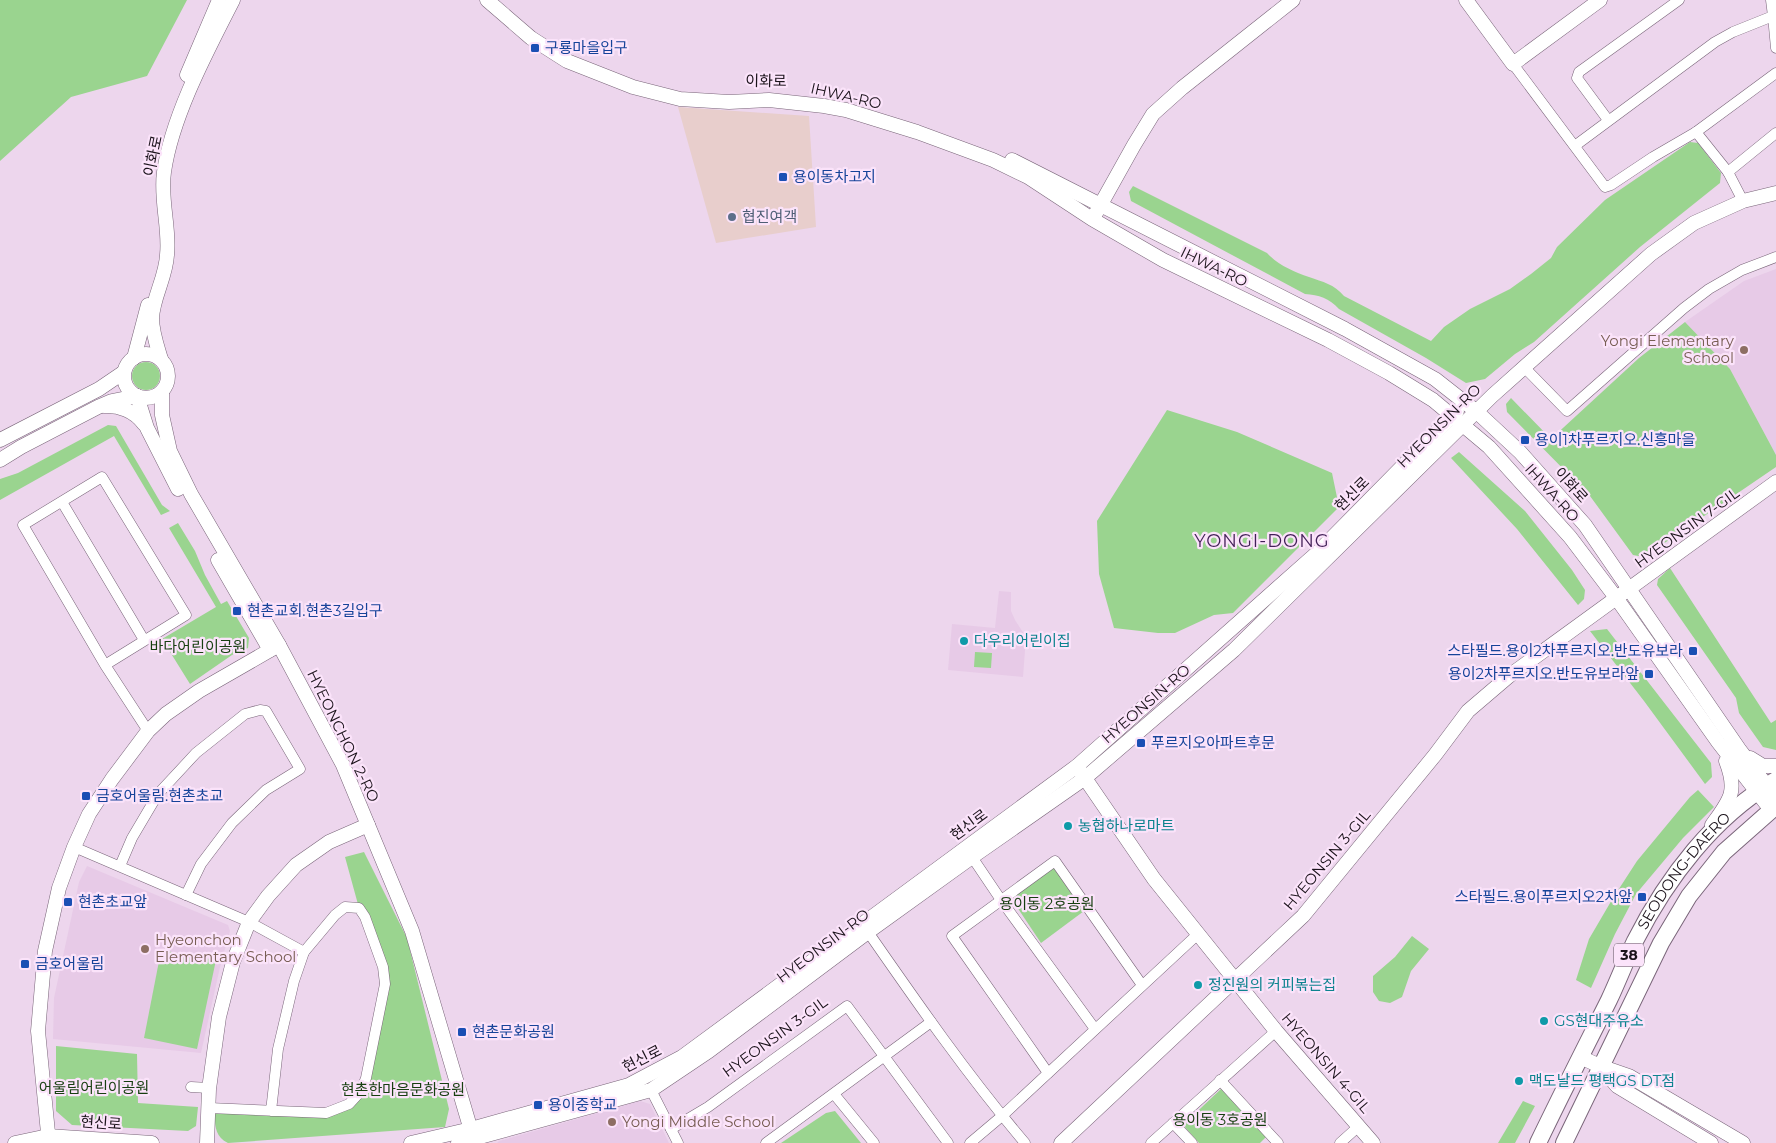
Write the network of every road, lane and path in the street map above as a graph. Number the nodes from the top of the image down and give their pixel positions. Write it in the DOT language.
graph roads {
  1 [pos="219,0"];
  2 [pos="233,0"];
  3 [pos="487,0"];
  4 [pos="495,0"];
  5 [pos="1293,0"];
  6 [pos="1466,0"];
  7 [pos="1600,0"];
  8 [pos="1679,0"];
  9 [pos="1771,0"];
  10 [pos="1665,4"];
  11 [pos="1775,15"];
  12 [pos="1776,48"];
  13 [pos="1513,64"];
  14 [pos="1776,73"];
  15 [pos="1608,120"];
  16 [pos="1696,132"];
  17 [pos="1776,133"];
  18 [pos="1576,145"];
  19 [pos="1728,172"];
  20 [pos="1776,193"];
  21 [pos="1743,201"];
  22 [pos="1101,205"];
  23 [pos="1092,219"];
  24 [pos="1776,257"];
  25 [pos="134,358"];
  26 [pos="161,359"];
  27 [pos="1525,368"];
  28 [pos="124,372"];
  29 [pos="162,392"];
  30 [pos="136,396"];
  31 [pos="1465,403"];
  32 [pos="98,407"];
  33 [pos="1476,412"];
  34 [pos="1452,417"];
  35 [pos="1463,426"];
  36 [pos="147,428"];
  37 [pos="0,440"];
  38 [pos="0,460"];
  39 [pos="1776,482"];
  40 [pos="62,502"];
  41 [pos="1629,590"];
  42 [pos="1617,599"];
  43 [pos="144,640"];
  44 [pos="275,648"];
  45 [pos="105,665"];
  46 [pos="148,731"];
  47 [pos="1718,742"];
  48 [pos="1739,749"];
  49 [pos="1077,766"];
  50 [pos="1085,778"];
  51 [pos="1772,789"];
  52 [pos="368,825"];
  53 [pos="1699,843"];
  54 [pos="74,847"];
  55 [pos="972,857"];
  56 [pos="120,866"];
  57 [pos="186,895"];
  58 [pos="1001,900"];
  59 [pos="249,922"];
  60 [pos="868,932"];
  61 [pos="1198,934"];
  62 [pos="304,952"];
  63 [pos="1235,980"];
  64 [pos="1142,985"];
  65 [pos="931,1022"];
  66 [pos="1095,1029"];
  67 [pos="1276,1031"];
  68 [pos="884,1056"];
  69 [pos="1580,1057"];
  70 [pos="1600,1066"];
  71 [pos="1048,1073"];
  72 [pos="1220,1080"];
  73 [pos="191,1087"];
  74 [pos="209,1088"];
  75 [pos="651,1090"];
  76 [pos="834,1094"];
  77 [pos="209,1108"];
  78 [pos="272,1111"];
  79 [pos="1002,1116"];
  80 [pos="1173,1123"];
  81 [pos="1359,1126"];
  82 [pos="671,1129"];
  83 [pos="473,1137"];
  84 [pos="48,1139"];
  85 [pos="15,1143"];
  86 [pos="152,1143"];
  87 [pos="207,1143"];
  88 [pos="411,1143"];
  89 [pos="458,1143"];
  90 [pos="678,1143"];
  91 [pos="766,1143"];
  92 [pos="874,1143"];
  93 [pos="948,1143"];
  94 [pos="970,1143"];
  95 [pos="1025,1143"];
  96 [pos="1061,1143"];
  97 [pos="1151,1143"];
  98 [pos="1192,1143"];
  99 [pos="1278,1143"];
  100 [pos="1340,1143"];
  101 [pos="1373,1143"];
  102 [pos="1538,1143"];
  103 [pos="1564,1143"];
  104 [pos="1711,1143"];
  105 [pos="1743,1143"];
  1 -- 25 [label="street, 이화로"];
  2 -- 26 [label="street, 이화로"];
  3 -- 23 [label="street, IHWA-RO"];
  4 -- 22 [label="street, 이화로"];
  5 -- 22 [label="street"];
  6 -- 13 [label="street"];
  7 -- 13 [label="street"];
  8 -- 10 [label="street"];
  9 -- 11 [label="street"];
  10 -- 15 [label="street"];
  11 -- 12 [label="street"];
  11 -- 15 [label="street"];
  13 -- 18 [label="street"];
  14 -- 16 [label="street"];
  15 -- 18 [label="street"];
  16 -- 18 [label="street"];
  16 -- 19 [label="street"];
  17 -- 19 [label="street"];
  19 -- 21 [label="street"];
  20 -- 21 [label="street, HYEONSIN-RO"];
  21 -- 27 [label="street, HYEONSIN-RO"];
  22 -- 23 [label="street"];
  22 -- 31 [label="street, 이화로"];
  23 -- 34 [label="street, IHWA-RO"];
  24 -- 27 [label="street"];
  25 -- 26 [label="street"];
  25 -- 28 [label="street"];
  26 -- 29 [label="street"];
  27 -- 33 [label="street, HYEONSIN-RO"];
  28 -- 30 [label="street"];
  28 -- 37 [label="street"];
  29 -- 30 [label="street"];
  29 -- 44 [label="street, HYEONCHON 2-RO"];
  30 -- 32 [label="street"];
  30 -- 36 [label="street, HYEONCHON 2-RO"];
  31 -- 33 [label="street, 이화로"];
  31 -- 34 [label="street, 현신로"];
  32 -- 36 [label="street"];
  32 -- 38 [label="street"];
  33 -- 35 [label="street, HYEONSIN-RO"];
  33 -- 41 [label="street, 이화로"];
  34 -- 35 [label="street, IHWA-RO"];
  34 -- 49 [label="street, 현신로"];
  35 -- 42 [label="street, IHWA-RO"];
  35 -- 50 [label="street, HYEONSIN-RO"];
  36 -- 44 [label="street, HYEONCHON 2-RO"];
  39 -- 41 [label="street, HYEONSIN 7-GIL"];
  40 -- 43 [label="street"];
  40 -- 43 [label="street"];
  40 -- 45 [label="street"];
  41 -- 42 [label="street, HYEONSIN 7-GIL"];
  41 -- 48 [label="street, 이화로"];
  42 -- 47 [label="street, IHWA-RO"];
  42 -- 63 [label="street, HYEONSIN 3-GIL"];
  43 -- 45 [label="street"];
  44 -- 46 [label="street"];
  44 -- 52 [label="street, HYEONCHON 2-RO"];
  45 -- 46 [label="street"];
  46 -- 54 [label="street"];
  47 -- 51 [label="street, IHWA-RO"];
  47 -- 53 [label="street"];
  48 -- 51 [label="street, 이화로"];
  48 -- 51 [label="street"];
  49 -- 50 [label="street, HYEONSIN 4-GIL"];
  49 -- 83 [label="street, 현신로"];
  50 -- 55 [label="street, HYEONSIN-RO"];
  50 -- 61 [label="street, HYEONSIN 4-GIL"];
  51 -- 53 [label="main road, SEODONG-DAERO / 38"];
  51 -- 70 [label="main road, SEODONG-DAERO / 38"];
  52 -- 59 [label="street"];
  52 -- 83 [label="street, HYEONCHON 2-RO"];
  53 -- 69 [label="main road, SEODONG-DAERO / 38"];
  54 -- 56 [label="street"];
  54 -- 84 [label="street"];
  55 -- 58 [label="street"];
  55 -- 60 [label="street, HYEONSIN-RO"];
  56 -- 57 [label="street"];
  56 -- 57 [label="street"];
  57 -- 59 [label="street"];
  58 -- 64 [label="street"];
  58 -- 66 [label="street"];
  58 -- 71 [label="street"];
  59 -- 62 [label="street"];
  59 -- 74 [label="street"];
  60 -- 65 [label="street"];
  60 -- 75 [label="street, HYEONSIN-RO"];
  61 -- 63 [label="street, HYEONSIN 4-GIL"];
  61 -- 64 [label="street"];
  62 -- 78 [label="street"];
  62 -- 78 [label="street"];
  63 -- 67 [label="street, HYEONSIN 4-GIL"];
  63 -- 96 [label="street, HYEONSIN 3-GIL"];
  64 -- 66 [label="street"];
  65 -- 68 [label="street"];
  65 -- 79 [label="street"];
  66 -- 71 [label="street"];
  67 -- 72 [label="street"];
  67 -- 81 [label="street, HYEONSIN 4-GIL"];
  68 -- 76 [label="street"];
  68 -- 82 [label="street, HYEONSIN 3-GIL"];
  68 -- 93 [label="street, HYEONSIN 3-GIL"];
  69 -- 70 [label="street"];
  69 -- 102 [label="main road, SEODONG-DAERO / 38"];
  70 -- 103 [label="main road, SEODONG-DAERO / 38"];
  70 -- 104 [label="street"];
  70 -- 105 [label="street"];
  71 -- 79 [label="street"];
  72 -- 80 [label="street"];
  72 -- 99 [label="street"];
  73 -- 74 [label="street"];
  74 -- 77 [label="street"];
  75 -- 82 [label="street"];
  75 -- 83 [label="street, HYEONSIN-RO"];
  76 -- 91 [label="street"];
  76 -- 92 [label="street"];
  77 -- 78 [label="street"];
  77 -- 87 [label="street"];
  79 -- 94 [label="street"];
  79 -- 95 [label="street"];
  80 -- 97 [label="street"];
  80 -- 98 [label="street"];
  81 -- 100 [label="street"];
  81 -- 101 [label="street, HYEONSIN 4-GIL"];
  82 -- 90 [label="street"];
  83 -- 88 [label="street, 현신로"];
  83 -- 89 [label="street"];
  84 -- 85 [label="street, 현신로"];
  84 -- 86 [label="street, 현신로"];
}
